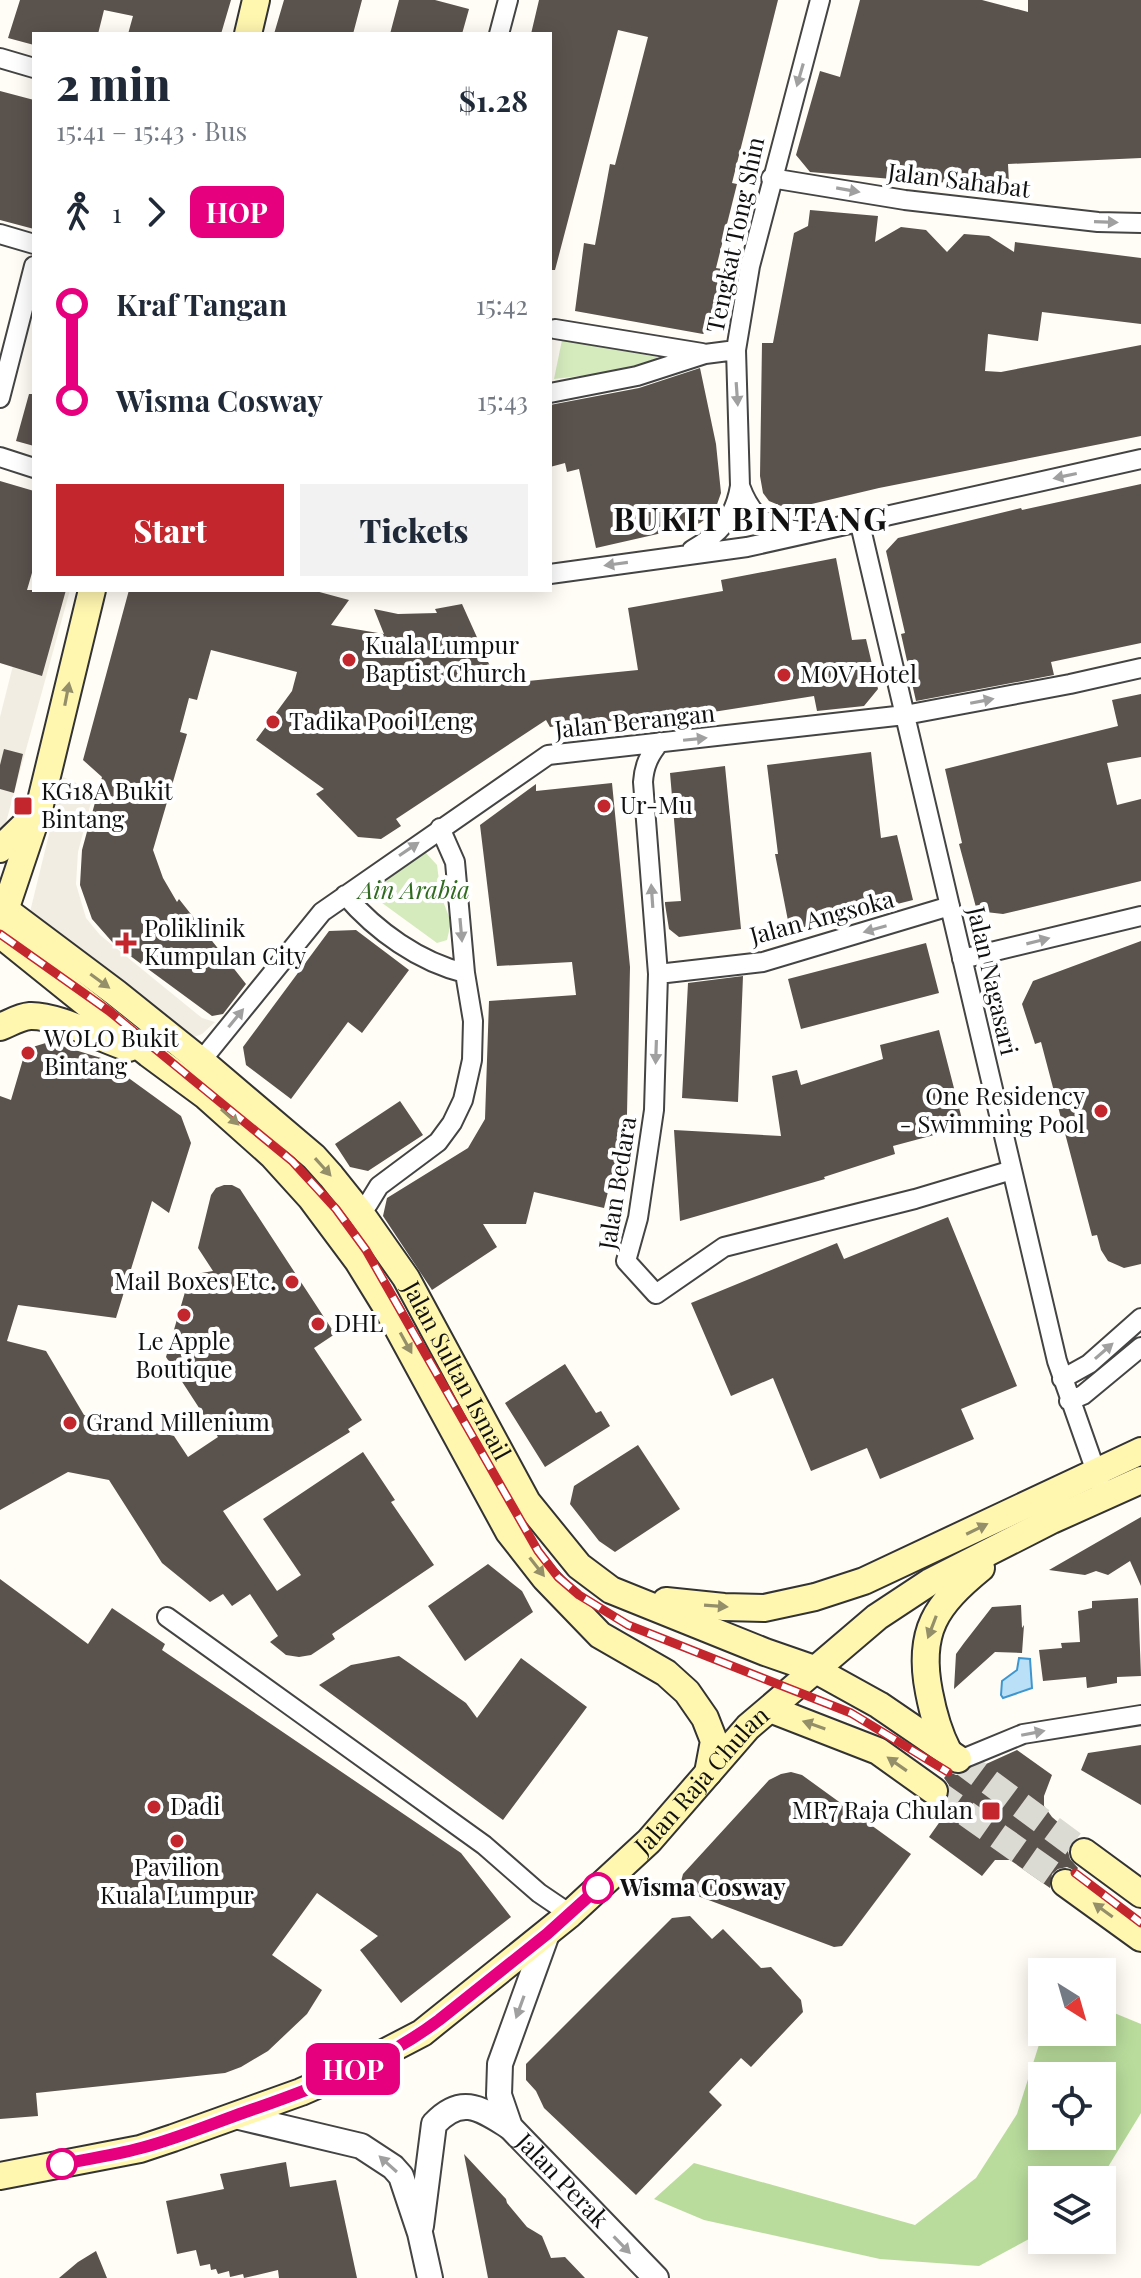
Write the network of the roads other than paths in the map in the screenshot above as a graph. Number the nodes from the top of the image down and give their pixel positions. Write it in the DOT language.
graph roads {
  1 [pos="256,0"];
  2 [pos="508,0"];
  3 [pos="820,0"];
  4 [pos="248,32"];
  5 [pos="500,32"];
  6 [pos="0,58"];
  7 [pos="32,67"];
  8 [pos="771,178"];
  9 [pos="1141,223"];
  10 [pos="0,234"];
  11 [pos="32,243"];
  12 [pos="32,274"];
  13 [pos="555,329"];
  14 [pos="736,350"];
  15 [pos="705,354"];
  16 [pos="552,393"];
  17 [pos="0,398"];
  18 [pos="0,457"];
  19 [pos="1141,459"];
  20 [pos="32,467"];
  21 [pos="740,486"];
  22 [pos="859,520"];
  23 [pos="814,530"];
  24 [pos="683,555"];
  25 [pos="552,574"];
  26 [pos="91,592"];
  27 [pos="1141,668"];
  28 [pos="905,715"];
  29 [pos="660,742"];
  30 [pos="39,809"];
  31 [pos="440,828"];
  32 [pos="0,849"];
  33 [pos="345,895"];
  34 [pos="950,906"];
  35 [pos="1141,916"];
  36 [pos="1,919"];
  37 [pos="962,959"];
  38 [pos="465,973"];
  39 [pos="658,974"];
  40 [pos="0,1027"];
  41 [pos="149,1054"];
  42 [pos="201,1061"];
  43 [pos="1012,1170"];
  44 [pos="359,1211"];
  45 [pos="1141,1318"];
  46 [pos="1141,1347"];
  47 [pos="1062,1379"];
  48 [pos="1069,1401"];
  49 [pos="1141,1451"];
  50 [pos="1095,1471"];
  51 [pos="1141,1480"];
  52 [pos="1104,1496"];
  53 [pos="1026,1535"];
  54 [pos="611,1590"];
  55 [pos="167,1617"];
  56 [pos="814,1669"];
  57 [pos="770,1709"];
  58 [pos="1141,1715"];
  59 [pos="955,1757"];
  60 [pos="708,1773"];
  61 [pos="934,1791"];
  62 [pos="1084,1852"];
  63 [pos="1065,1883"];
  64 [pos="1141,1894"];
  65 [pos="570,1914"];
  66 [pos="547,1934"];
  67 [pos="1141,1938"];
  68 [pos="235,2116"];
  69 [pos="510,2127"];
  70 [pos="0,2176"];
  71 [pos="420,2233"];
  72 [pos="430,2278"];
  73 [pos="656,2278"];
  1 -- 4 [label="main road"];
  2 -- 5 [label="street"];
  3 -- 8 [label="street, Tengkat Tong Shin, one-way"];
  6 -- 7 [label="street"];
  8 -- 9 [label="street, Jalan Sahabat, one-way"];
  8 -- 14 [label="street, Tengkat Tong Shin"];
  10 -- 11 [label="street"];
  12 -- 17 [label="street"];
  13 -- 15 [label="street"];
  14 -- 15 [label="street"];
  14 -- 21 [label="street, Tengkat Tong Shin, one-way"];
  15 -- 16 [label="street"];
  18 -- 20 [label="street"];
  19 -- 22 [label="street, one-way"];
  21 -- 23 [label="street"];
  21 -- 24 [label="street, Tengkat Tong Shin"];
  22 -- 23 [label="street"];
  22 -- 28 [label="street, Jalan Nagasari"];
  23 -- 24 [label="street"];
  24 -- 25 [label="street, one-way"];
  30 -- 26 [label="main road, one-way"];
  28 -- 27 [label="street, Jalan Berangan, one-way"];
  29 -- 28 [label="street, Jalan Berangan, one-way"];
  28 -- 34 [label="street, Jalan Nagasari"];
  29 -- 31 [label="street, Jalan Berangan"];
  39 -- 29 [label="street, Jalan Bedara, one-way"];
  30 -- 32 [label="main road"];
  30 -- 36 [label="main road"];
  33 -- 31 [label="street, Jalan Berangan, one-way"];
  31 -- 38 [label="street, one-way"];
  33 -- 38 [label="street"];
  42 -- 33 [label="street, Jalan Berangan, one-way"];
  34 -- 37 [label="street, Jalan Nagasari"];
  34 -- 39 [label="street, Jalan Angsoka, one-way"];
  37 -- 35 [label="street, one-way"];
  36 -- 41 [label="main road, Jalan Sultan Ismail"];
  36 -- 42 [label="main road, Jalan Sultan Ismail, one-way"];
  37 -- 43 [label="street, Jalan Nagasari"];
  38 -- 44 [label="street"];
  39 -- 43 [label="street, Jalan Bedara, one-way"];
  40 -- 41 [label="main road"];
  41 -- 60 [label="main road, Jalan Sultan Ismail, one-way"];
  42 -- 44 [label="main road, Jalan Sultan Ismail, one-way"];
  43 -- 47 [label="street, Jalan Nagasari"];
  44 -- 54 [label="main road, Jalan Sultan Ismail"];
  47 -- 45 [label="street, one-way"];
  46 -- 48 [label="street"];
  47 -- 48 [label="street, Jalan Nagasari"];
  48 -- 50 [label="street, Jalan Nagasari"];
  49 -- 50 [label="main road"];
  50 -- 52 [label="street, Jalan Nagasari"];
  54 -- 50 [label="main road, one-way"];
  51 -- 52 [label="main road, Jalan Raja Chulan"];
  52 -- 53 [label="main road, Jalan Raja Chulan"];
  53 -- 56 [label="main road, Jalan Raja Chulan"];
  53 -- 59 [label="main road, one-way"];
  54 -- 56 [label="main road, Jalan Sultan Ismail"];
  55 -- 65 [label="street"];
  56 -- 57 [label="main road, Jalan Raja Chulan"];
  56 -- 59 [label="main road, Jalan Sultan Ismail"];
  57 -- 60 [label="main road, Jalan Raja Chulan"];
  61 -- 57 [label="main road, one-way"];
  59 -- 58 [label="street, one-way"];
  60 -- 65 [label="main road, Jalan Raja Chulan"];
  62 -- 64 [label="main road"];
  67 -- 63 [label="main road, one-way"];
  65 -- 66 [label="main road, Jalan Raja Chulan"];
  66 -- 68 [label="main road, Jalan Raja Chulan"];
  66 -- 69 [label="street, Jalan Perak, one-way"];
  68 -- 70 [label="main road, Jalan Raja Chulan"];
  71 -- 68 [label="street, one-way"];
  69 -- 71 [label="street"];
  69 -- 73 [label="street, Jalan Perak, one-way"];
  71 -- 72 [label="street"];
}
